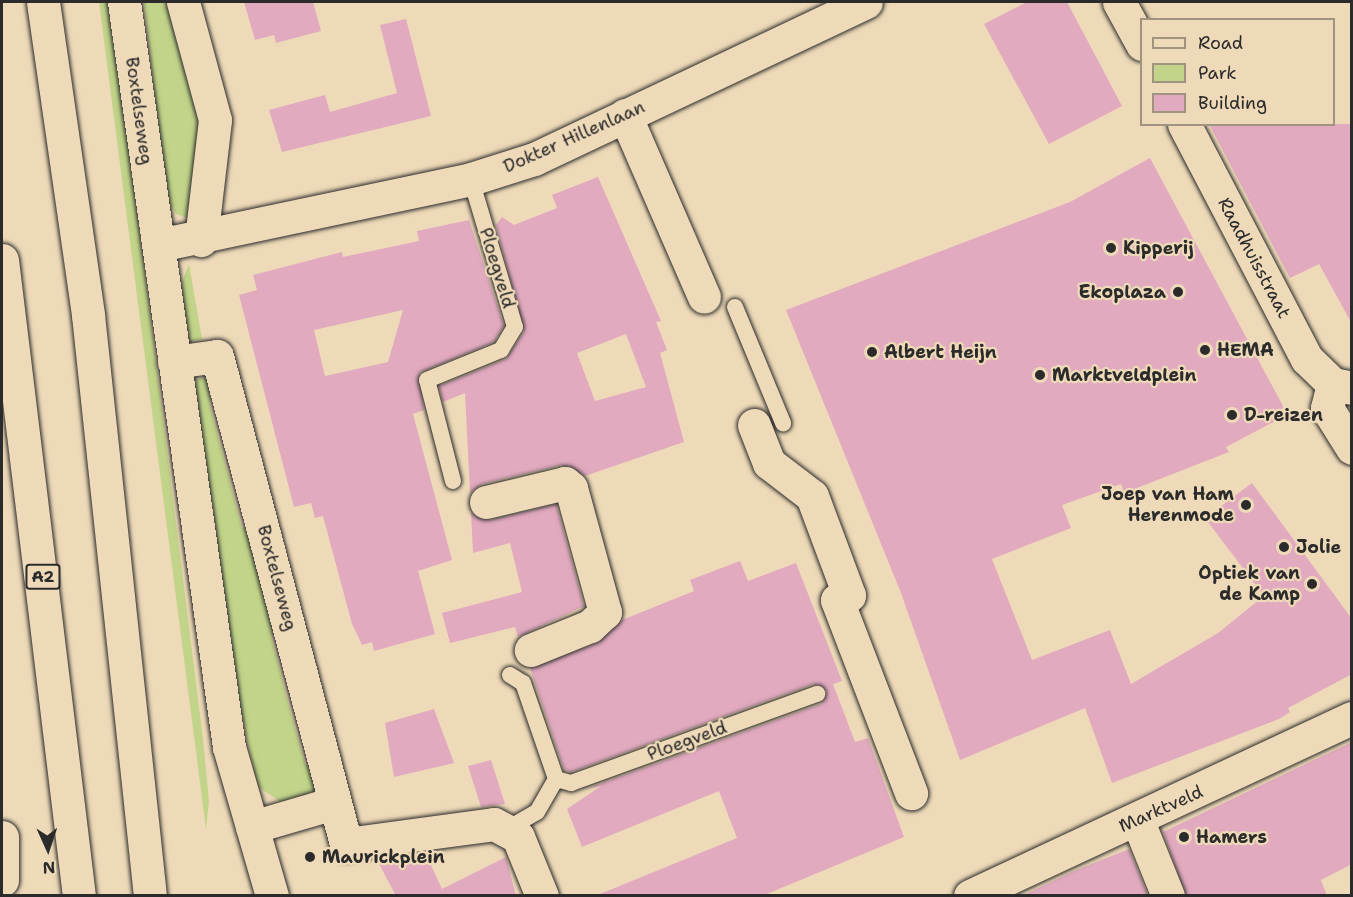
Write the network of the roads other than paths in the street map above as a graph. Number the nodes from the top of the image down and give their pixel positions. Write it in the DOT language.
graph roads {
  1 [pos="43,2"];
  2 [pos="124,2"];
  3 [pos="183,2"];
  4 [pos="866,2"];
  5 [pos="1119,2"];
  6 [pos="1140,40"];
  7 [pos="625,115"];
  8 [pos="1185,126"];
  9 [pos="471,179"];
  10 [pos="201,240"];
  11 [pos="159,245"];
  12 [pos="2,260"];
  13 [pos="704,297"];
  14 [pos="735,307"];
  15 [pos="174,362"];
  16 [pos="1342,386"];
  17 [pos="769,424"];
  18 [pos="1352,448"];
  19 [pos="453,481"];
  20 [pos="486,502"];
  21 [pos="531,650"];
  22 [pos="510,675"];
  23 [pos="817,694"];
  24 [pos="1352,718"];
  25 [pos="556,779"];
  26 [pos="911,793"];
  27 [pos="334,803"];
  28 [pos="1137,819"];
  29 [pos="252,827"];
  30 [pos="509,828"];
  31 [pos="2,837"];
  32 [pos="2,880"];
  33 [pos="78,896"];
  34 [pos="150,896"];
  35 [pos="272,896"];
  36 [pos="542,896"];
  37 [pos="970,896"];
  38 [pos="1168,896"];
  1 -- 34 [label="main road"];
  2 -- 11 [label="main road, Boxtelseweg"];
  3 -- 10 [label="main road"];
  4 -- 7 [label="main road, Dokter Hillenlaan"];
  5 -- 6 [label="main road"];
  7 -- 9 [label="main road, Dokter Hillenlaan"];
  7 -- 13 [label="main road"];
  8 -- 16 [label="main road, Raadhuisstraat"];
  9 -- 10 [label="main road, Dokter Hillenlaan"];
  9 -- 19 [label="lane, Ploegveld"];
  10 -- 11 [label="main road, Dokter Hillenlaan"];
  11 -- 15 [label="main road, Boxtelseweg"];
  12 -- 33 [label="main road, A2"];
  14 -- 17 [label="lane"];
  15 -- 27 [label="main road, Boxtelseweg"];
  15 -- 29 [label="main road, Boxtelseweg"];
  16 -- 18 [label="main road"];
  17 -- 26 [label="main road"];
  20 -- 21 [label="main road"];
  22 -- 25 [label="lane"];
  23 -- 25 [label="lane, Ploegveld"];
  24 -- 28 [label="main road, Marktveld"];
  25 -- 30 [label="lane"];
  27 -- 29 [label="main road"];
  27 -- 30 [label="main road, Boxtelseweg"];
  28 -- 37 [label="main road, Marktveld"];
  28 -- 38 [label="main road"];
  29 -- 35 [label="main road, Boxtelseweg"];
  30 -- 36 [label="main road"];
  31 -- 32 [label="main road"];
}
